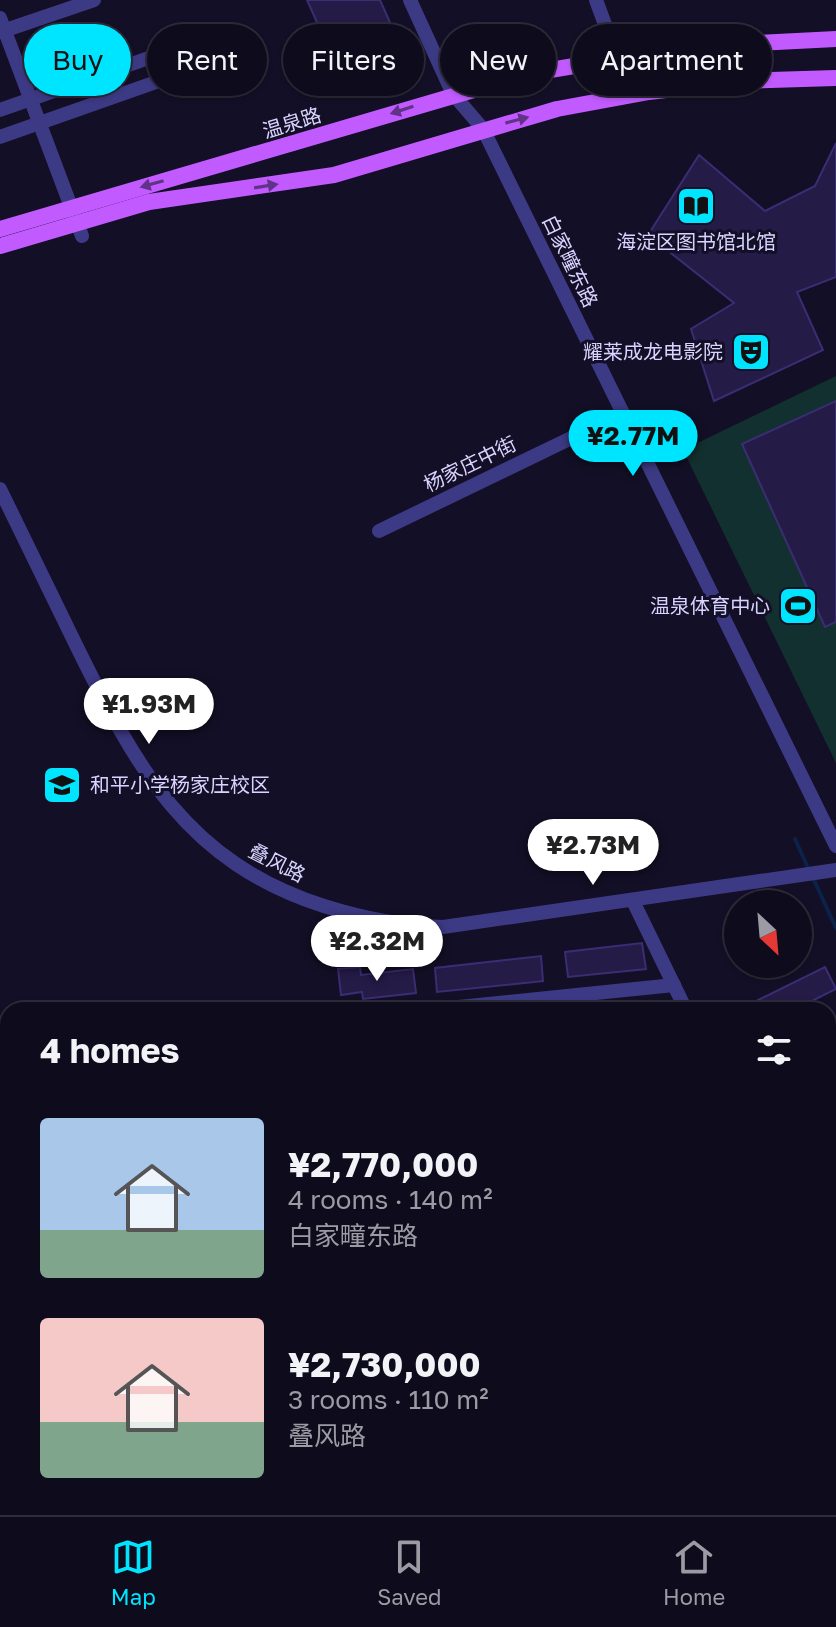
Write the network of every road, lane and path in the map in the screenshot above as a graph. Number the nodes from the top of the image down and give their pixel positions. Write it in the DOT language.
graph roads {
  1 [pos="94,0"];
  2 [pos="410,0"];
  3 [pos="596,0"];
  4 [pos="605,24"];
  5 [pos="1,27"];
  6 [pos="836,39"];
  7 [pos="772,42"];
  8 [pos="147,58"];
  9 [pos="440,66"];
  10 [pos="836,78"];
  11 [pos="147,85"];
  12 [pos="447,96"];
  13 [pos="455,96"];
  14 [pos="30,99"];
  15 [pos="0,110"];
  16 [pos="40,123"];
  17 [pos="483,129"];
  18 [pos="0,137"];
  19 [pos="77,222"];
  20 [pos="0,229"];
  21 [pos="0,246"];
  22 [pos="623,413"];
  23 [pos="0,489"];
  24 [pos="379,531"];
  25 [pos="836,846"];
  26 [pos="836,870"];
  27 [pos="633,901"];
  28 [pos="674,985"];
  29 [pos="511,1002"];
  30 [pos="682,1002"];
  1 -- 5 [label="street"];
  2 -- 9 [label="street, 白家疃东路"];
  3 -- 4 [label="street"];
  5 -- 14 [label="street"];
  6 -- 7 [label="main road, 温泉路"];
  8 -- 14 [label="street"];
  17 -- 10 [label="main road, 温泉路, one-way"];
  11 -- 16 [label="street"];
  12 -- 19 [label="main road, 温泉路, one-way"];
  13 -- 17 [label="street, 白家疃东路"];
  14 -- 15 [label="street"];
  14 -- 16 [label="street"];
  16 -- 18 [label="street"];
  16 -- 19 [label="street"];
  19 -- 17 [label="main road, 温泉路, one-way"];
  17 -- 22 [label="street, 白家疃东路"];
  19 -- 20 [label="main road, 温泉路"];
  19 -- 21 [label="main road, 温泉路"];
  22 -- 24 [label="street, 杨家庄中街"];
  22 -- 25 [label="street, 白家疃东路"];
  23 -- 27 [label="street, 叠风路"];
  26 -- 27 [label="street, 叠风路"];
  27 -- 28 [label="street"];
  28 -- 29 [label="street"];
  28 -- 30 [label="street"];
}
